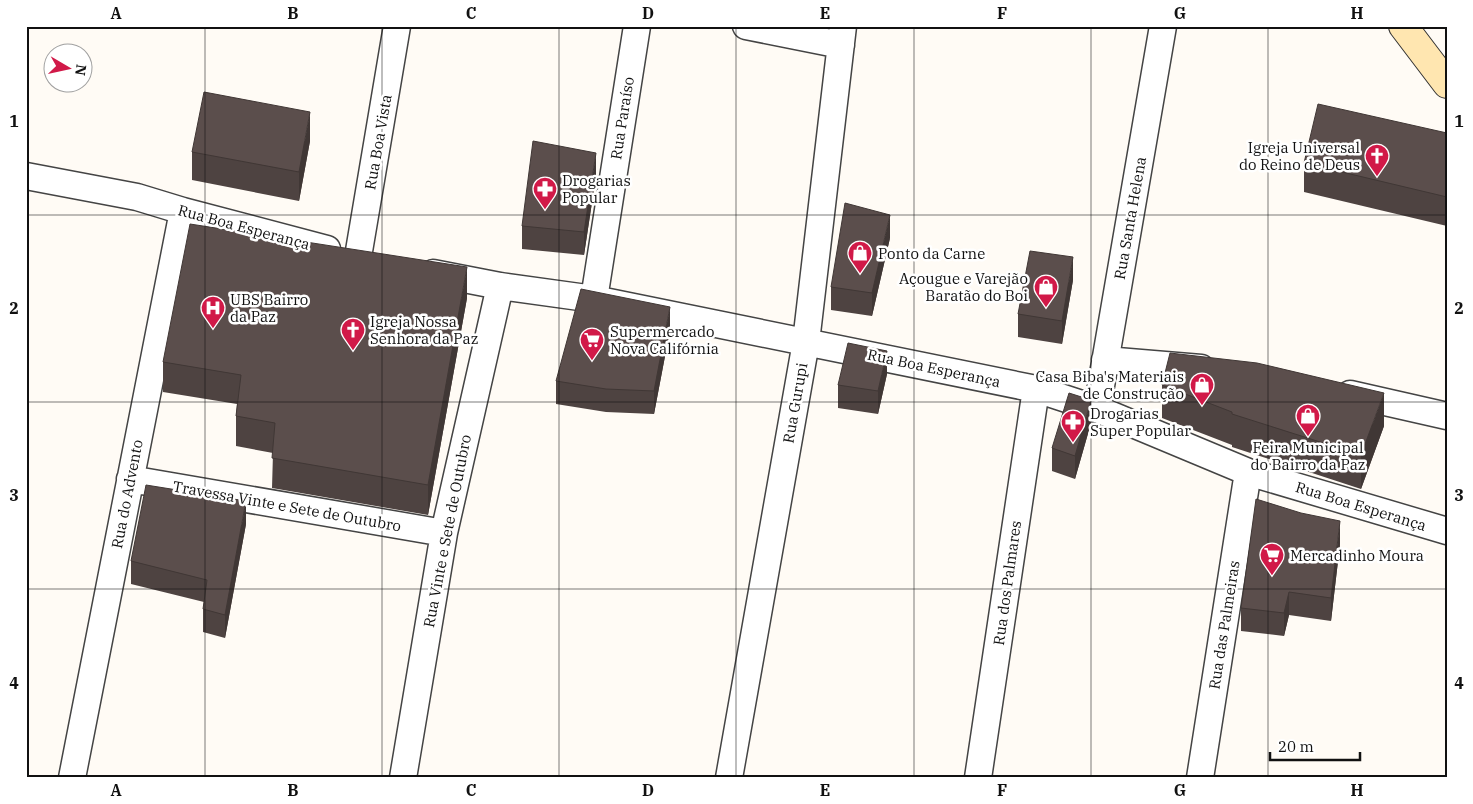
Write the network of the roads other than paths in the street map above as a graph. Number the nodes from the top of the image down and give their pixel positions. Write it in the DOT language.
graph roads {
  1 [pos="397,26"];
  2 [pos="636,26"];
  3 [pos="746,26"];
  4 [pos="1163,26"];
  5 [pos="1403,26"];
  6 [pos="842,36"];
  7 [pos="1447,84"];
  8 [pos="26,176"];
  9 [pos="183,211"];
  10 [pos="368,259"];
  11 [pos="407,268"];
  12 [pos="500,286"];
  13 [pos="594,299"];
  14 [pos="806,342"];
  15 [pos="1106,360"];
  16 [pos="1223,369"];
  17 [pos="1036,389"];
  18 [pos="1330,389"];
  19 [pos="1097,410"];
  20 [pos="1447,416"];
  21 [pos="1248,472"];
  22 [pos="130,478"];
  23 [pos="1447,532"];
  24 [pos="444,533"];
  25 [pos="72,778"];
  26 [pos="403,778"];
  27 [pos="729,778"];
  28 [pos="978,778"];
  29 [pos="1200,778"];
  1 -- 10 [label="street, Rua Boa Vista"];
  2 -- 13 [label="street, Rua Paraíso"];
  3 -- 6 [label="street"];
  4 -- 15 [label="street, Rua Santa Helena"];
  5 -- 7 [label="street"];
  6 -- 14 [label="street, Rua Gurupi"];
  8 -- 9 [label="street, Rua Boa Esperança"];
  9 -- 10 [label="street, Rua Boa Esperança"];
  9 -- 22 [label="street, Rua do Advento"];
  11 -- 12 [label="street, Rua Boa Esperança"];
  12 -- 13 [label="street, Rua Boa Esperança"];
  12 -- 24 [label="street, Rua Vinte e Sete de Outubro"];
  13 -- 14 [label="street, Rua Boa Esperança"];
  14 -- 17 [label="street, Rua Boa Esperança"];
  14 -- 27 [label="street, Rua Gurupi"];
  15 -- 16 [label="street"];
  15 -- 19 [label="street, Rua Santa Helena"];
  17 -- 19 [label="street, Rua Boa Esperança"];
  17 -- 28 [label="street, Rua dos Palmares"];
  18 -- 20 [label="street"];
  19 -- 21 [label="street, Rua Boa Esperança"];
  21 -- 23 [label="street, Rua Boa Esperança"];
  21 -- 29 [label="street, Rua das Palmeiras"];
  22 -- 24 [label="street, Travessa Vinte e Sete de Outubro"];
  22 -- 25 [label="street, Rua do Advento"];
  24 -- 26 [label="street, Rua Vinte e Sete de Outubro"];
}
